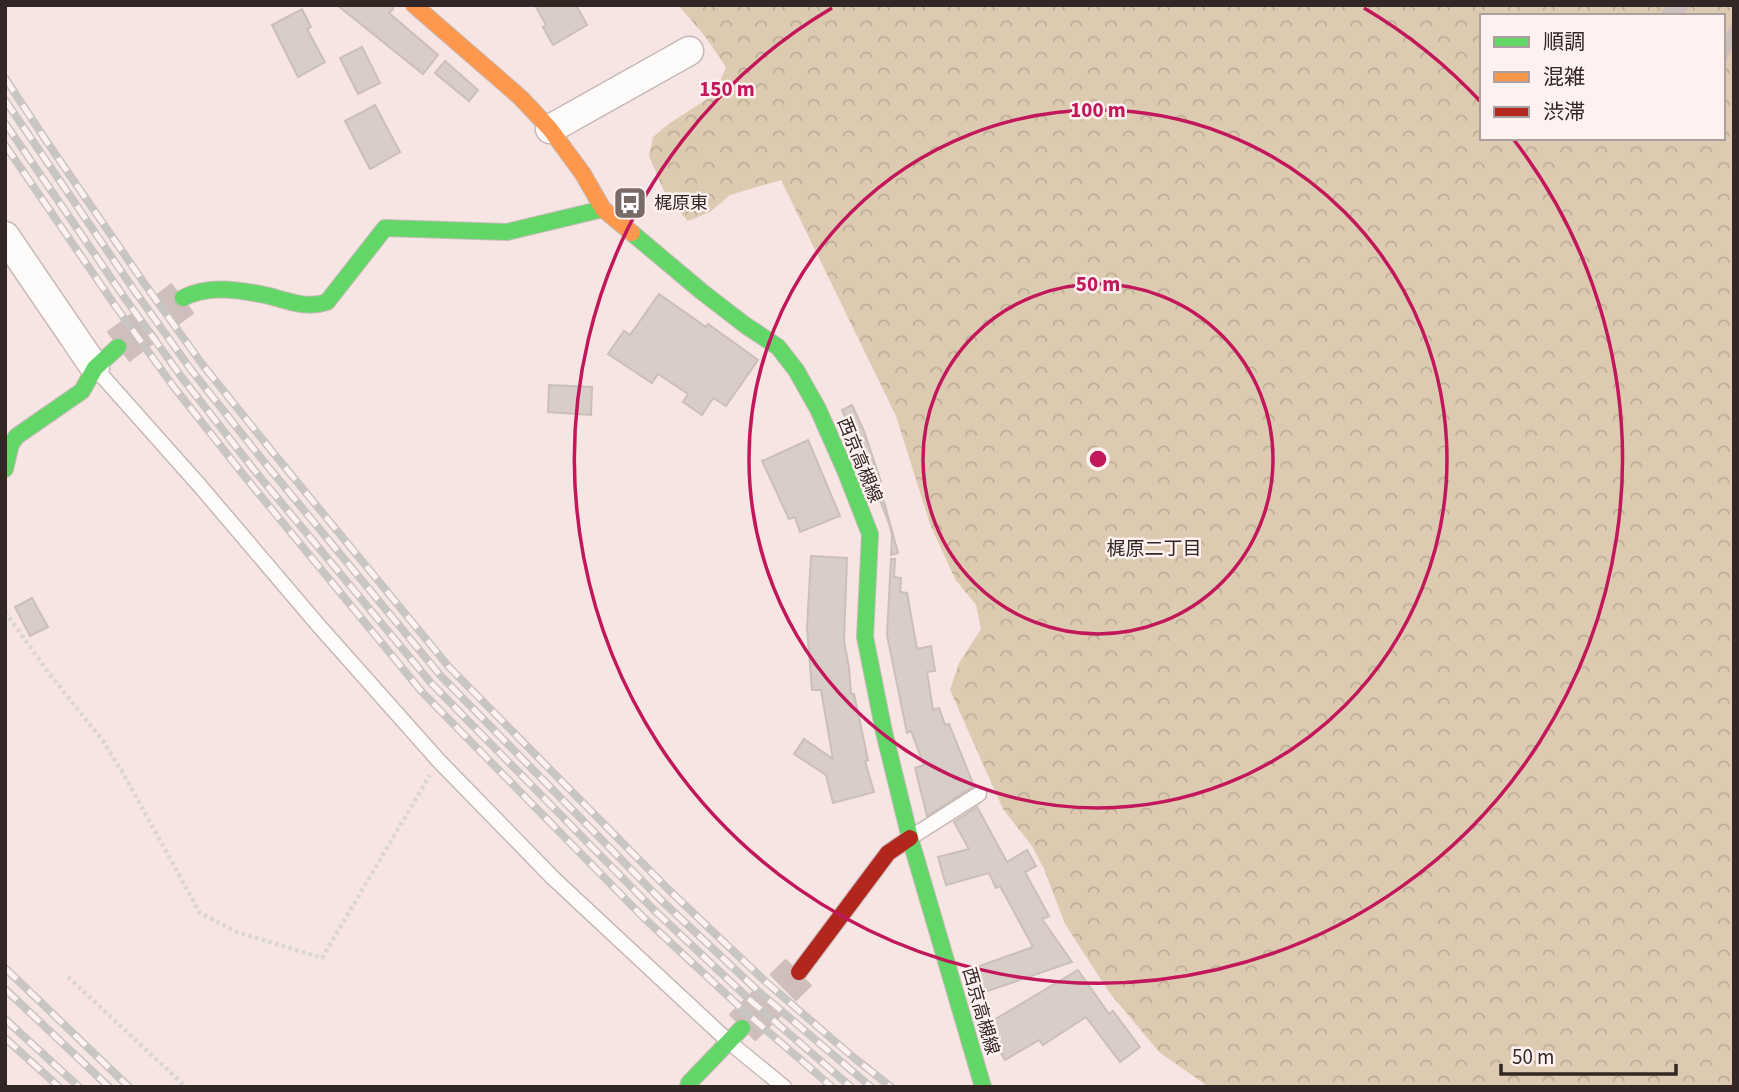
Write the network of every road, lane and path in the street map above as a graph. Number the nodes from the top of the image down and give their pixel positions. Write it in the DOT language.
graph roads {
  1 [pos="414,5"];
  2 [pos="689,51"];
  3 [pos="550,129"];
  4 [pos="603,209"];
  5 [pos="5,236"];
  6 [pos="183,298"];
  7 [pos="118,347"];
  8 [pos="95,368"];
  9 [pos="5,469"];
  10 [pos="5,612"];
  11 [pos="438,760"];
  12 [pos="979,794"];
  13 [pos="910,838"];
  14 [pos="799,972"];
  15 [pos="68,977"];
  16 [pos="742,1028"];
  17 [pos="729,1042"];
  18 [pos="186,1087"];
  19 [pos="688,1087"];
  20 [pos="784,1087"];
  21 [pos="983,1087"];
  1 -- 3 [label="main road, 西京高槻線"];
  2 -- 3 [label="street"];
  3 -- 4 [label="main road, 西京高槻線"];
  4 -- 6 [label="main road"];
  4 -- 13 [label="main road, 西京高槻線"];
  5 -- 8 [label="street"];
  7 -- 8 [label="main road"];
  8 -- 9 [label="main road"];
  8 -- 11 [label="lane"];
  10 -- 11 [label="path"];
  11 -- 17 [label="lane"];
  12 -- 13 [label="lane"];
  13 -- 14 [label="main road"];
  13 -- 21 [label="main road, 西京高槻線"];
  15 -- 18 [label="path"];
  16 -- 17 [label="main road"];
  17 -- 19 [label="main road"];
  17 -- 20 [label="lane"];
}
